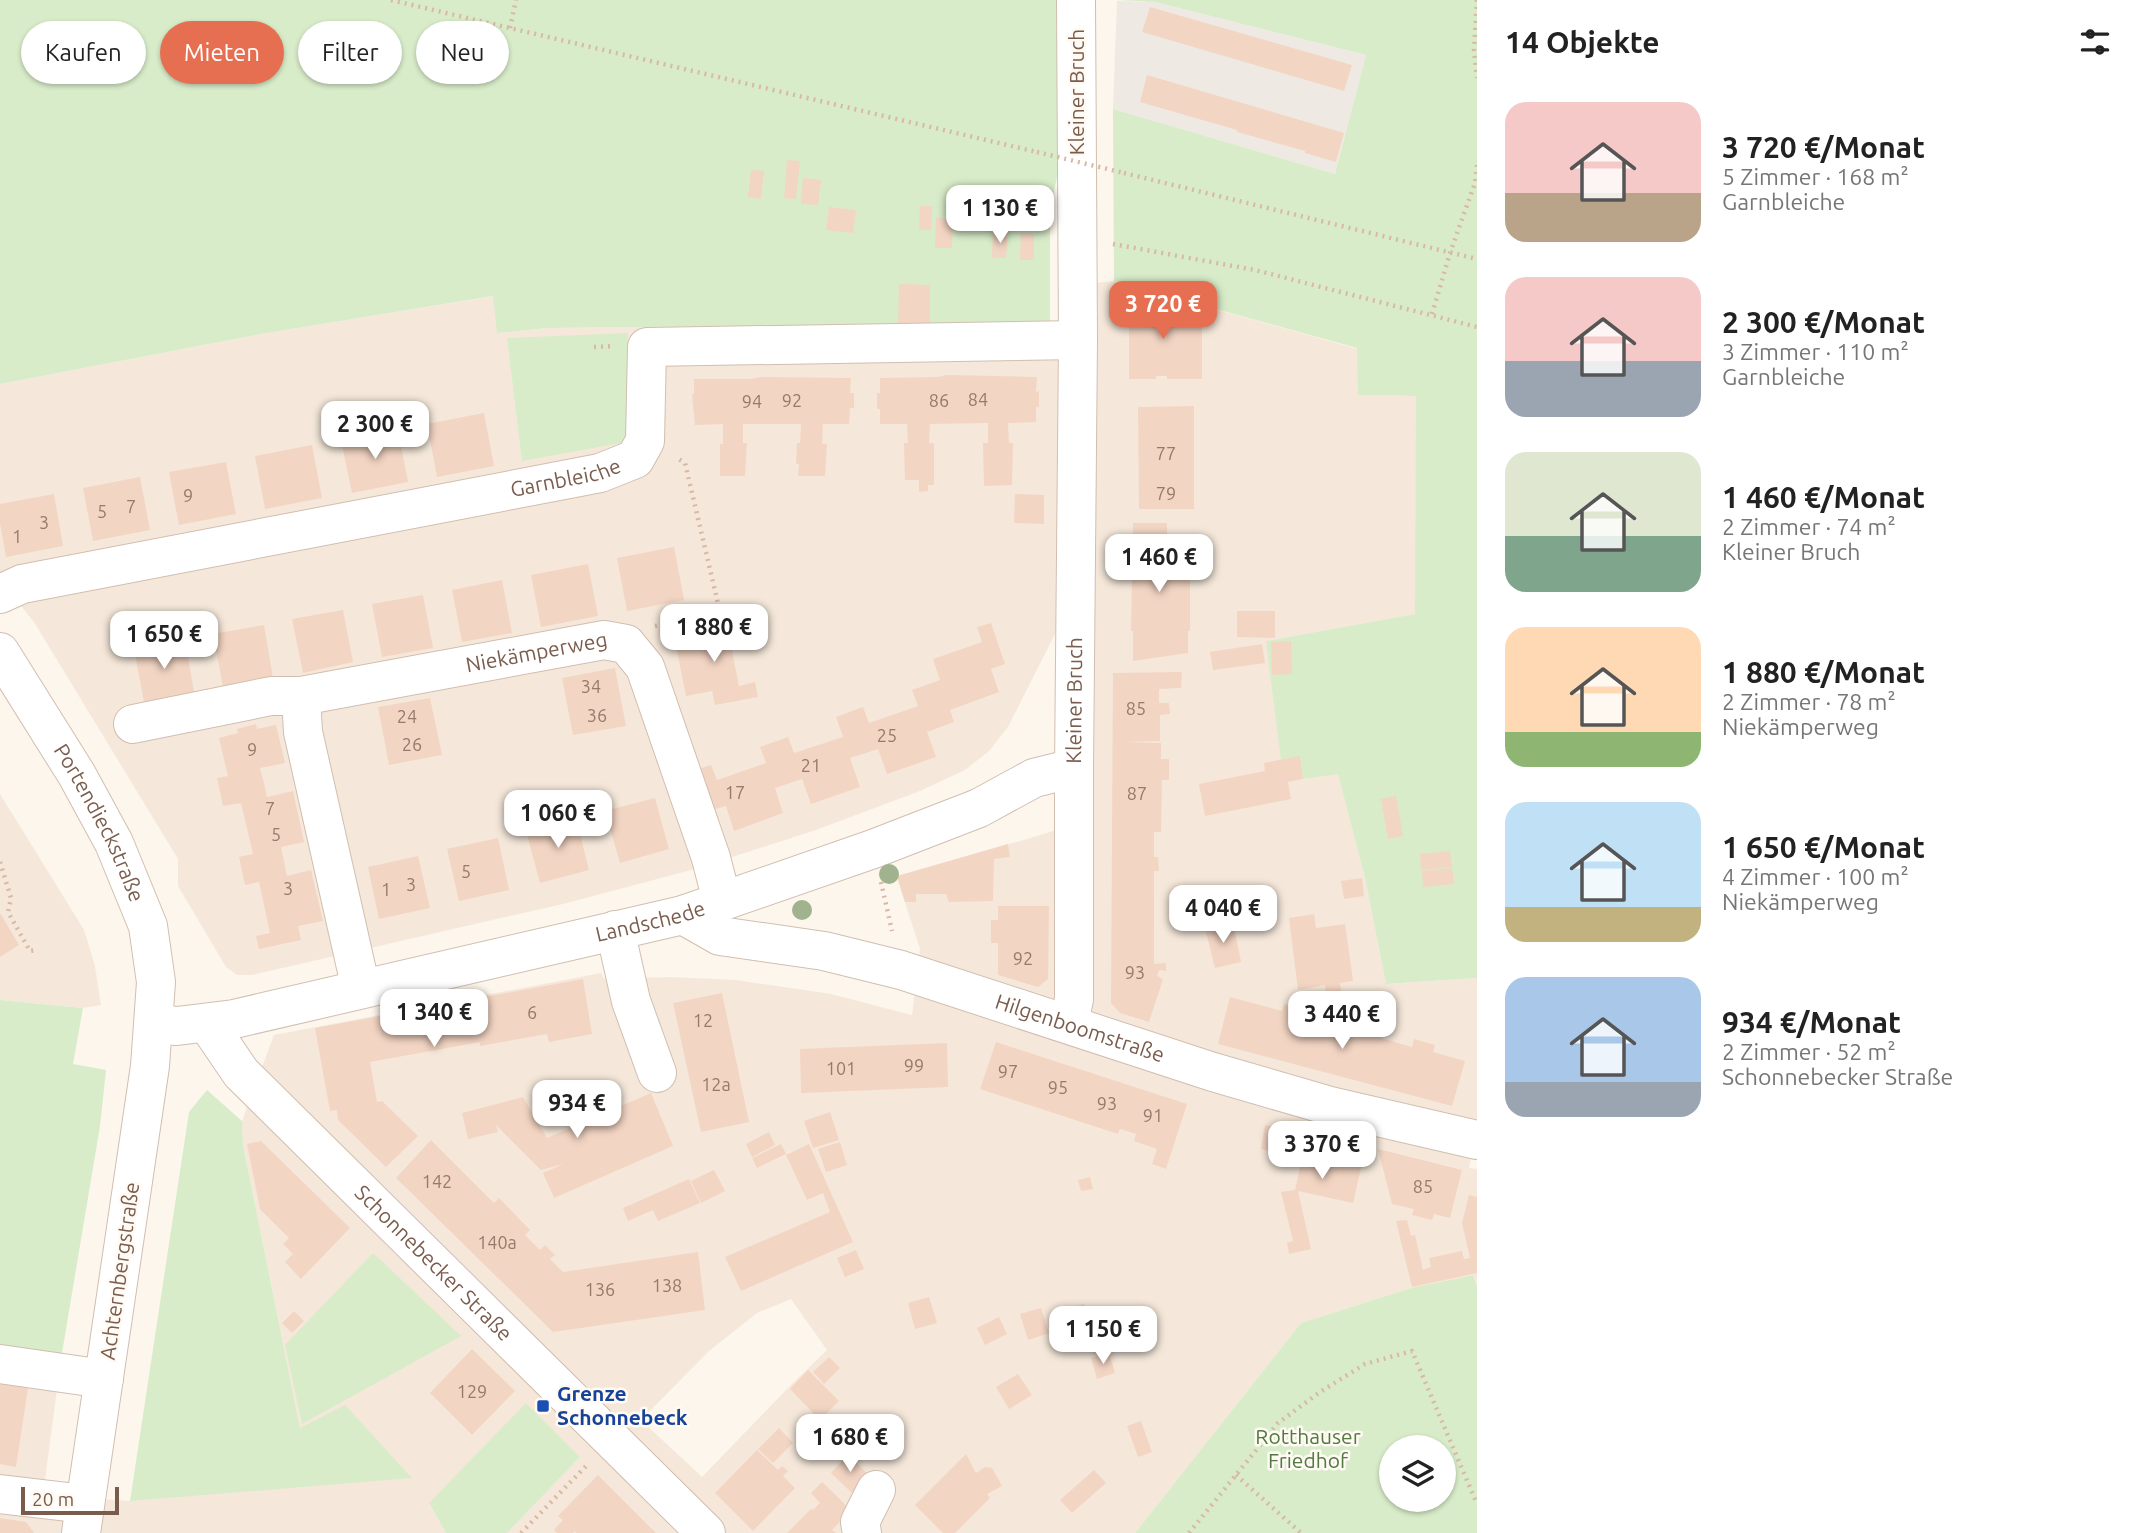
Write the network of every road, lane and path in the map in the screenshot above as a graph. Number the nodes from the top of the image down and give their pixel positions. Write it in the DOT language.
graph roads {
  1 [pos="391,0"];
  2 [pos="516,0"];
  3 [pos="1076,0"];
  4 [pos="1477,0"];
  5 [pos="510,28"];
  6 [pos="1477,79"];
  7 [pos="1477,165"];
  8 [pos="1467,205"];
  9 [pos="1477,208"];
  10 [pos="1077,238"];
  11 [pos="1450,253"];
  12 [pos="1477,259"];
  13 [pos="1432,314"];
  14 [pos="1477,327"];
  15 [pos="1078,340"];
  16 [pos="645,441"];
  17 [pos="0,594"];
  18 [pos="626,644"];
  19 [pos="0,652"];
  20 [pos="300,696"];
  21 [pos="133,724"];
  22 [pos="1074,768"];
  23 [pos="873,849"];
  24 [pos="0,862"];
  25 [pos="722,901"];
  26 [pos="683,915"];
  27 [pos="615,930"];
  28 [pos="37,950"];
  29 [pos="901,970"];
  30 [pos="361,989"];
  31 [pos="155,1017"];
  32 [pos="207,1023"];
  33 [pos="1069,1024"];
  34 [pos="657,1073"];
  35 [pos="1477,1140"];
  36 [pos="0,1364"];
  37 [pos="104,1379"];
  38 [pos="612,1440"];
  39 [pos="1236,1475"];
  40 [pos="876,1490"];
  41 [pos="0,1494"];
  42 [pos="1477,1504"];
  43 [pos="83,1518"];
  44 [pos="521,1533"];
  45 [pos="706,1533"];
  46 [pos="862,1533"];
  47 [pos="1189,1533"];
  48 [pos="1301,1533"];
  1 -- 5 [label="path"];
  2 -- 5 [label="path"];
  3 -- 10 [label="street, Kleiner Bruch"];
  4 -- 6 [label="path"];
  5 -- 11 [label="path, bridge"];
  7 -- 8 [label="path"];
  8 -- 9 [label="path"];
  8 -- 11 [label="path"];
  10 -- 13 [label="path"];
  10 -- 15 [label="street, Kleiner Bruch"];
  11 -- 12 [label="path"];
  11 -- 13 [label="path"];
  13 -- 14 [label="path"];
  15 -- 16 [label="street, Garnbleiche"];
  15 -- 22 [label="street, Kleiner Bruch"];
  16 -- 17 [label="street, Garnbleiche"];
  16 -- 18 [label="path"];
  18 -- 20 [label="street, Niekämperweg"];
  18 -- 25 [label="street, Niekämperweg"];
  19 -- 31 [label="street, Portendieckstraße"];
  20 -- 21 [label="street, Niekämperweg"];
  20 -- 30 [label="street"];
  22 -- 23 [label="street, Landschede"];
  22 -- 33 [label="street, Kleiner Bruch"];
  23 -- 25 [label="street, Landschede"];
  23 -- 29 [label="path"];
  24 -- 28 [label="path"];
  25 -- 26 [label="street, Landschede"];
  26 -- 27 [label="street, Landschede"];
  26 -- 29 [label="street, Hilgenboomstraße"];
  27 -- 30 [label="street, Landschede"];
  27 -- 34 [label="street"];
  29 -- 33 [label="street, Hilgenboomstraße"];
  30 -- 32 [label="street, Landschede"];
  31 -- 32 [label="street"];
  31 -- 37 [label="street, Achternbergstraße"];
  32 -- 38 [label="street, Schonnebecker Straße"];
  33 -- 35 [label="street, Hilgenboomstraße"];
  36 -- 37 [label="street"];
  37 -- 43 [label="street, Achternbergstraße"];
  38 -- 44 [label="path"];
  38 -- 45 [label="street, Schonnebecker Straße"];
  39 -- 42 [label="path"];
  39 -- 47 [label="path"];
  39 -- 48 [label="path"];
  40 -- 46 [label="street"];
  41 -- 43 [label="street"];
}
